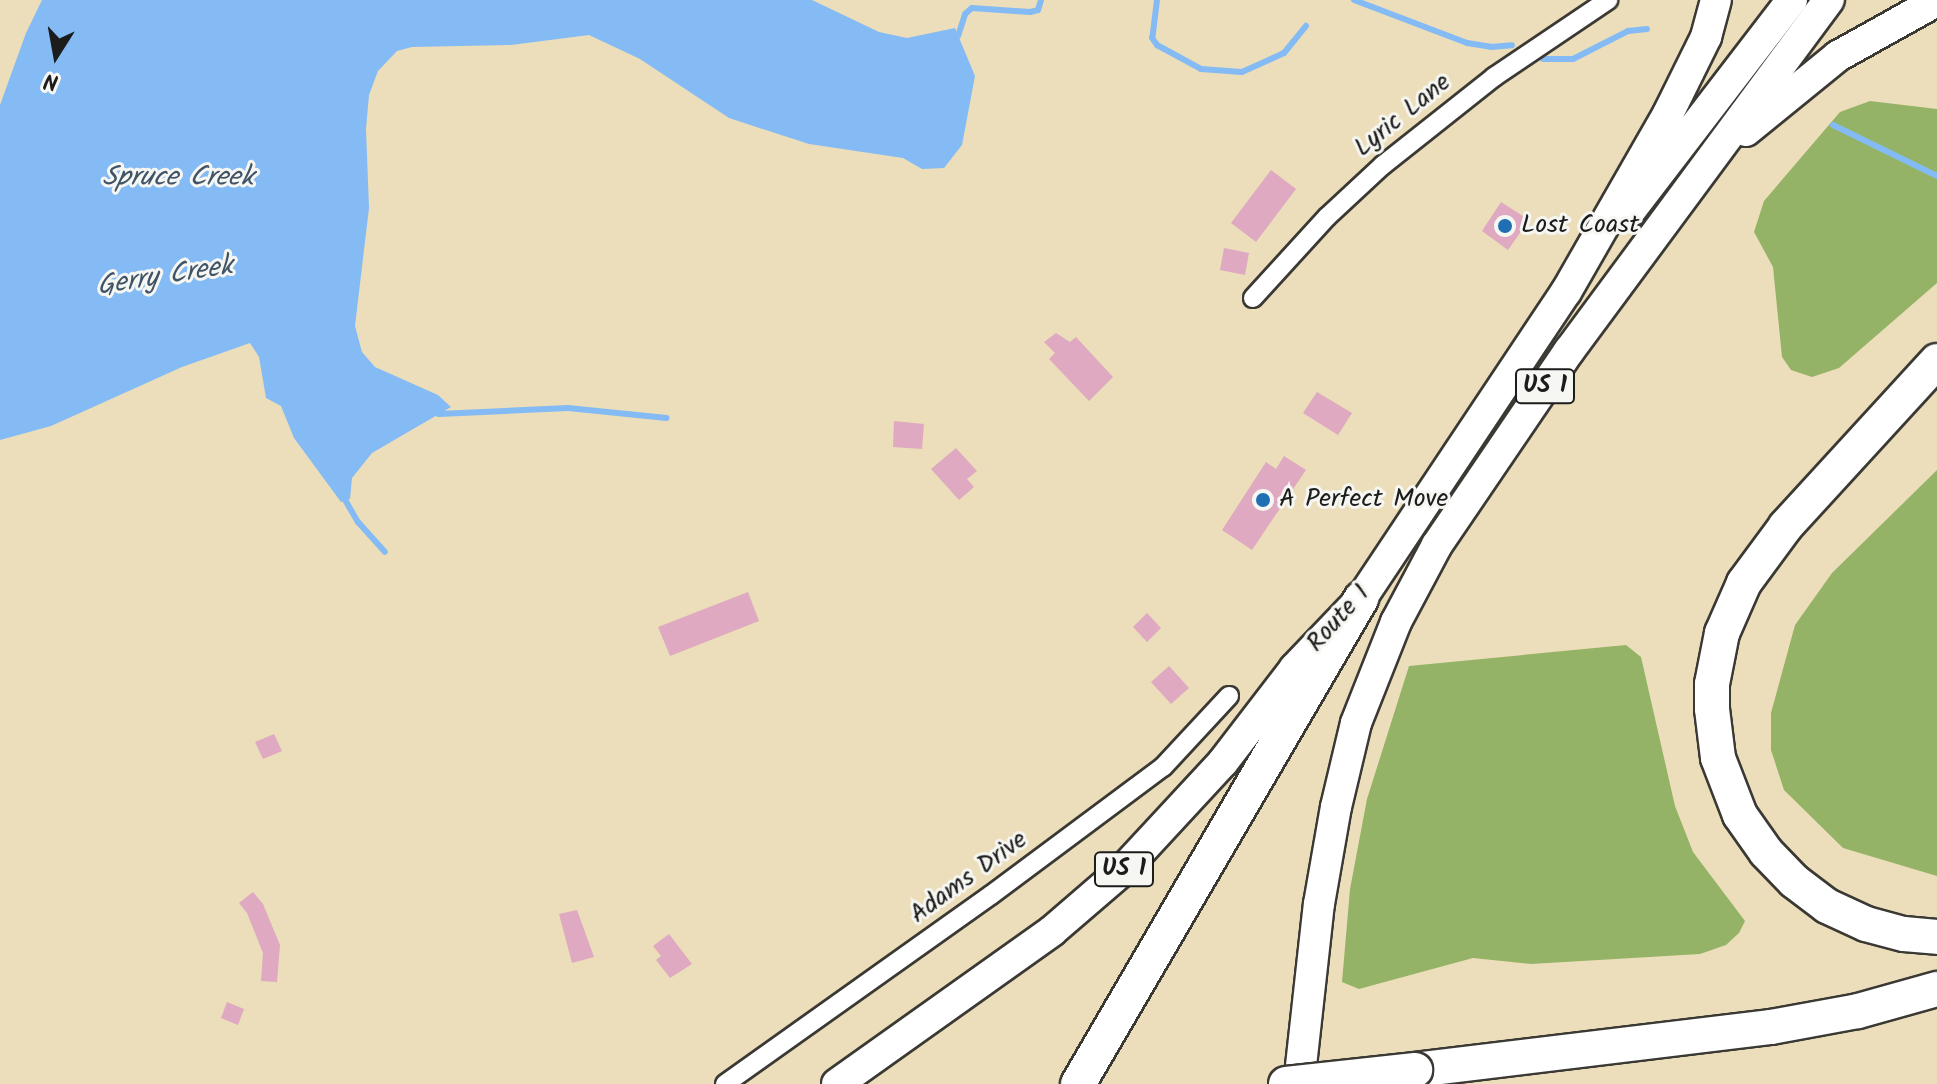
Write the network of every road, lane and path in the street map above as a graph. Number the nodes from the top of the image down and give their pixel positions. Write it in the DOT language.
graph roads {
  1 [pos="1608,0"];
  2 [pos="1716,0"];
  3 [pos="1792,0"];
  4 [pos="1829,0"];
  5 [pos="1937,1"];
  6 [pos="1683,196"];
  7 [pos="1566,292"];
  8 [pos="1253,298"];
  9 [pos="1937,361"];
  10 [pos="1361,599"];
  11 [pos="1229,696"];
  12 [pos="1937,937"];
  13 [pos="1937,989"];
  14 [pos="725,1084"];
  15 [pos="837,1084"];
  16 [pos="1078,1084"];
  17 [pos="1286,1084"];
  18 [pos="1299,1084"];
  1 -- 8 [label="street, Lyric Lane"];
  2 -- 7 [label="main road, Route 1 / US 1"];
  3 -- 7 [label="main road"];
  4 -- 6 [label="main road"];
  5 -- 6 [label="main road, US 1"];
  6 -- 18 [label="main road, Route 1 / US 1"];
  7 -- 10 [label="main road, Route 1 / US 1"];
  9 -- 12 [label="highway"];
  10 -- 15 [label="main road, Route 1 / US 1"];
  10 -- 16 [label="highway"];
  11 -- 14 [label="street, Adams Drive"];
  13 -- 17 [label="highway, bridge"];
}
